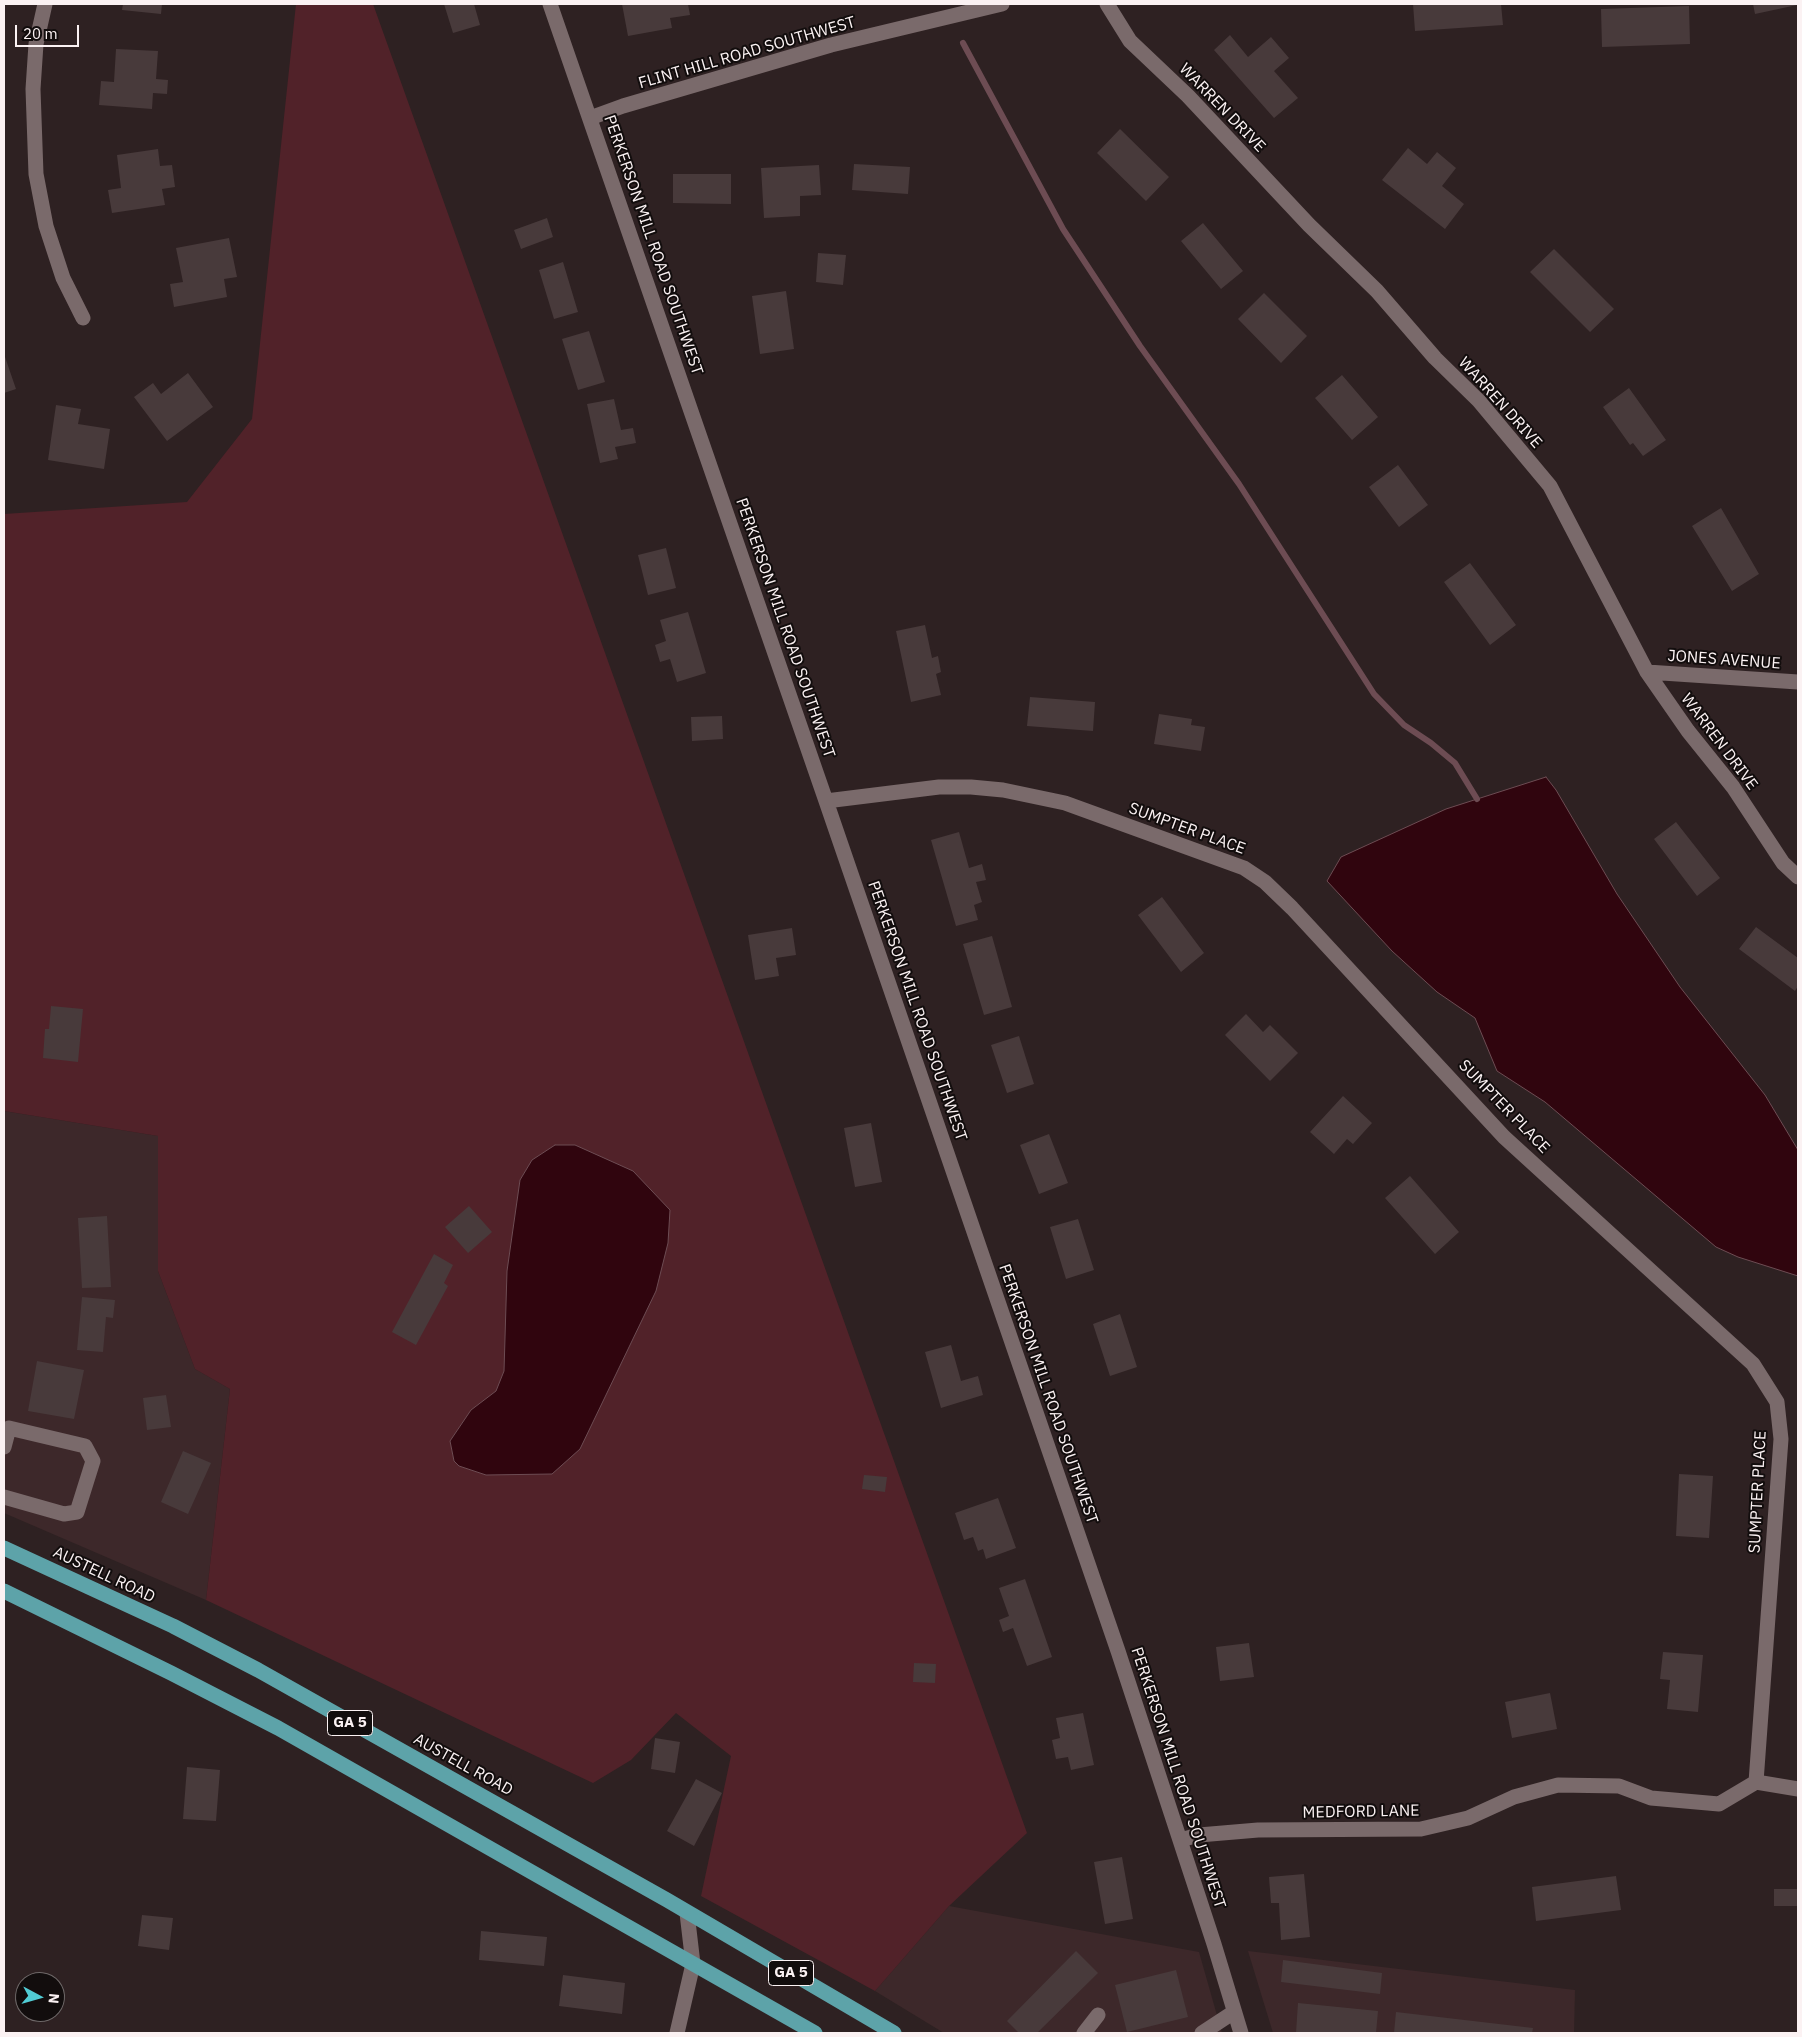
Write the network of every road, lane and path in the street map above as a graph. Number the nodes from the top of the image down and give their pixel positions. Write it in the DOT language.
graph roads {
  1 [pos="45,4"];
  2 [pos="550,4"];
  3 [pos="1002,4"];
  4 [pos="1107,4"];
  5 [pos="590,118"];
  6 [pos="83,318"];
  7 [pos="1647,672"];
  8 [pos="1798,682"];
  9 [pos="826,801"];
  10 [pos="1798,877"];
  11 [pos="4,1447"];
  12 [pos="4,1497"];
  13 [pos="4,1548"];
  14 [pos="4,1591"];
  15 [pos="1756,1782"];
  16 [pos="1798,1789"];
  17 [pos="1180,1840"];
  18 [pos="687,1913"];
  19 [pos="693,1964"];
  20 [pos="1234,2012"];
  21 [pos="1098,2015"];
  22 [pos="677,2033"];
  23 [pos="815,2033"];
  24 [pos="894,2033"];
  25 [pos="1084,2033"];
  26 [pos="1201,2033"];
  27 [pos="1241,2033"];
  1 -- 6 [label="street"];
  2 -- 5 [label="street, PERKERSON MILL ROAD SOUTHWEST"];
  3 -- 5 [label="street, FLINT HILL ROAD SOUTHWEST"];
  4 -- 7 [label="street, WARREN DRIVE"];
  5 -- 9 [label="street, PERKERSON MILL ROAD SOUTHWEST"];
  7 -- 8 [label="street, JONES AVENUE"];
  7 -- 10 [label="street, WARREN DRIVE"];
  9 -- 15 [label="street, SUMPTER PLACE"];
  9 -- 17 [label="street, PERKERSON MILL ROAD SOUTHWEST"];
  11 -- 12 [label="street"];
  13 -- 18 [label="main road, AUSTELL ROAD / GA 5"];
  14 -- 19 [label="main road, GA 5"];
  15 -- 16 [label="street"];
  15 -- 17 [label="street, MEDFORD LANE"];
  17 -- 20 [label="street, PERKERSON MILL ROAD SOUTHWEST"];
  18 -- 19 [label="street"];
  18 -- 24 [label="main road, AUSTELL ROAD / GA 5"];
  19 -- 22 [label="street"];
  19 -- 23 [label="main road, GA 5"];
  20 -- 26 [label="street"];
  20 -- 27 [label="street, PERKERSON MILL ROAD SOUTHWEST"];
  21 -- 25 [label="street"];
}
